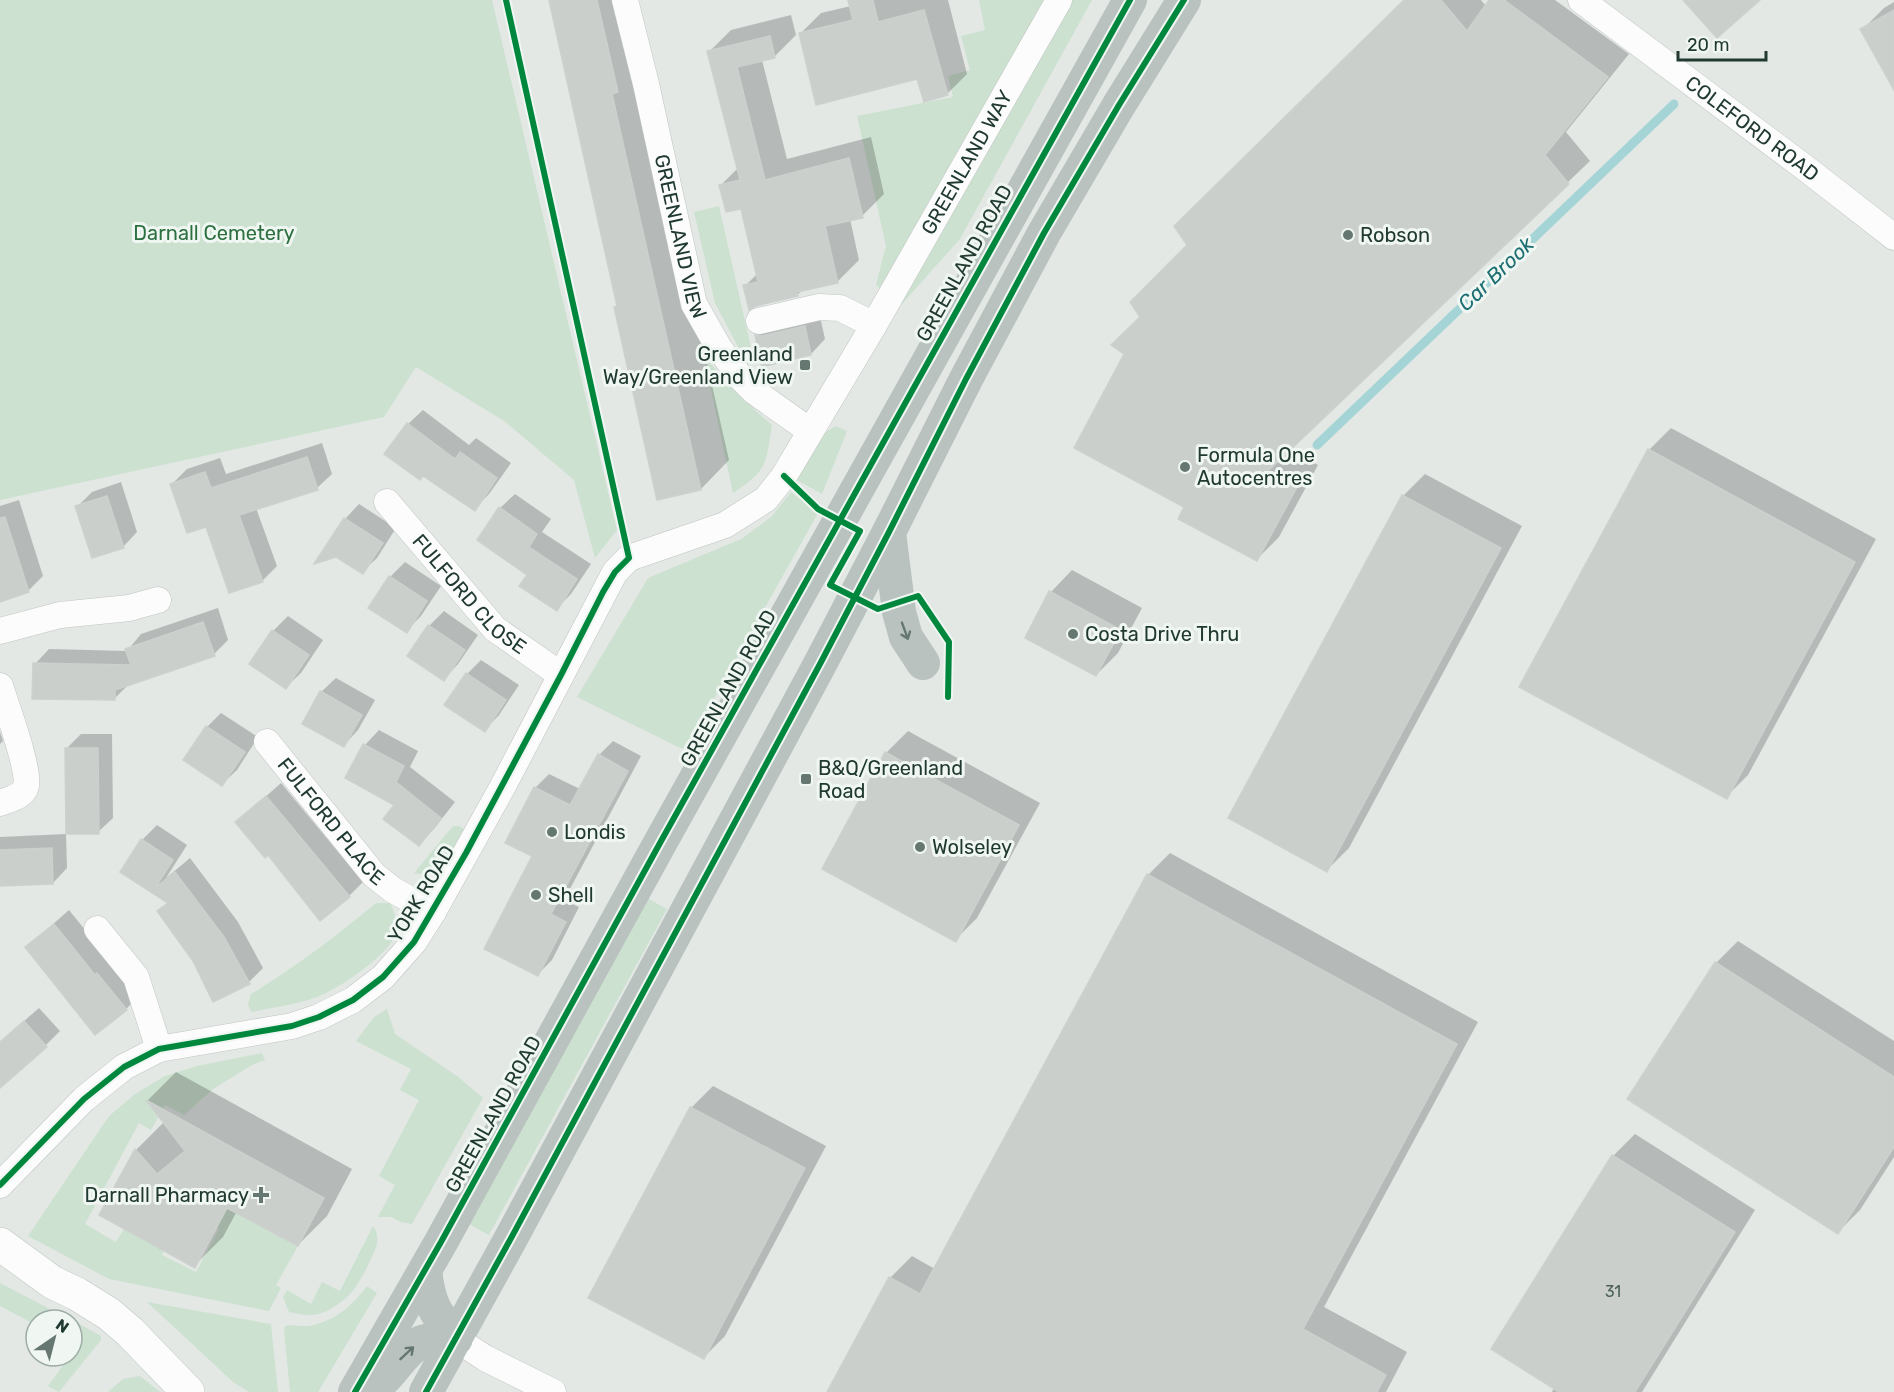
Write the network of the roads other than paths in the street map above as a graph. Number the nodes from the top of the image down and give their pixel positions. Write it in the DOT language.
graph roads {
  1 [pos="625,0"];
  2 [pos="1059,0"];
  3 [pos="1130,0"];
  4 [pos="1184,0"];
  5 [pos="1581,0"];
  6 [pos="1894,237"];
  7 [pos="759,321"];
  8 [pos="874,325"];
  9 [pos="810,431"];
  10 [pos="387,502"];
  11 [pos="889,532"];
  12 [pos="629,558"];
  13 [pos="158,600"];
  14 [pos="782,624"];
  15 [pos="837,627"];
  16 [pos="0,631"];
  17 [pos="923,663"];
  18 [pos="820,664"];
  19 [pos="561,675"];
  20 [pos="0,686"];
  21 [pos="267,742"];
  22 [pos="0,803"];
  23 [pos="432,912"];
  24 [pos="97,929"];
  25 [pos="159,1049"];
  26 [pos="0,1185"];
  27 [pos="0,1245"];
  28 [pos="425,1271"];
  29 [pos="456,1339"];
  30 [pos="188,1392"];
  31 [pos="355,1392"];
  32 [pos="369,1392"];
  33 [pos="426,1392"];
  34 [pos="554,1392"];
  1 -- 9 [label="street, GREENLAND VIEW"];
  2 -- 8 [label="street, GREENLAND WAY"];
  3 -- 14 [label="highway, GREENLAND ROAD"];
  4 -- 11 [label="highway"];
  5 -- 6 [label="street, COLEFORD ROAD"];
  7 -- 8 [label="street"];
  8 -- 9 [label="street, GREENLAND WAY"];
  9 -- 12 [label="street, GREENLAND WAY"];
  10 -- 19 [label="street, FULFORD CLOSE"];
  11 -- 15 [label="highway"];
  11 -- 17 [label="highway, one-way"];
  12 -- 19 [label="street, YORK ROAD"];
  13 -- 16 [label="street"];
  14 -- 15 [label="highway"];
  14 -- 18 [label="highway"];
  14 -- 28 [label="highway, GREENLAND ROAD"];
  15 -- 18 [label="highway"];
  18 -- 29 [label="highway"];
  19 -- 23 [label="street, YORK ROAD"];
  20 -- 22 [label="street"];
  21 -- 23 [label="street, FULFORD PLACE"];
  23 -- 25 [label="street, YORK ROAD"];
  24 -- 25 [label="street"];
  25 -- 26 [label="street, YORK ROAD"];
  27 -- 30 [label="main road"];
  28 -- 29 [label="highway"];
  28 -- 31 [label="highway, GREENLAND ROAD"];
  32 -- 29 [label="highway, one-way"];
  29 -- 33 [label="highway"];
  29 -- 34 [label="street"];
}
